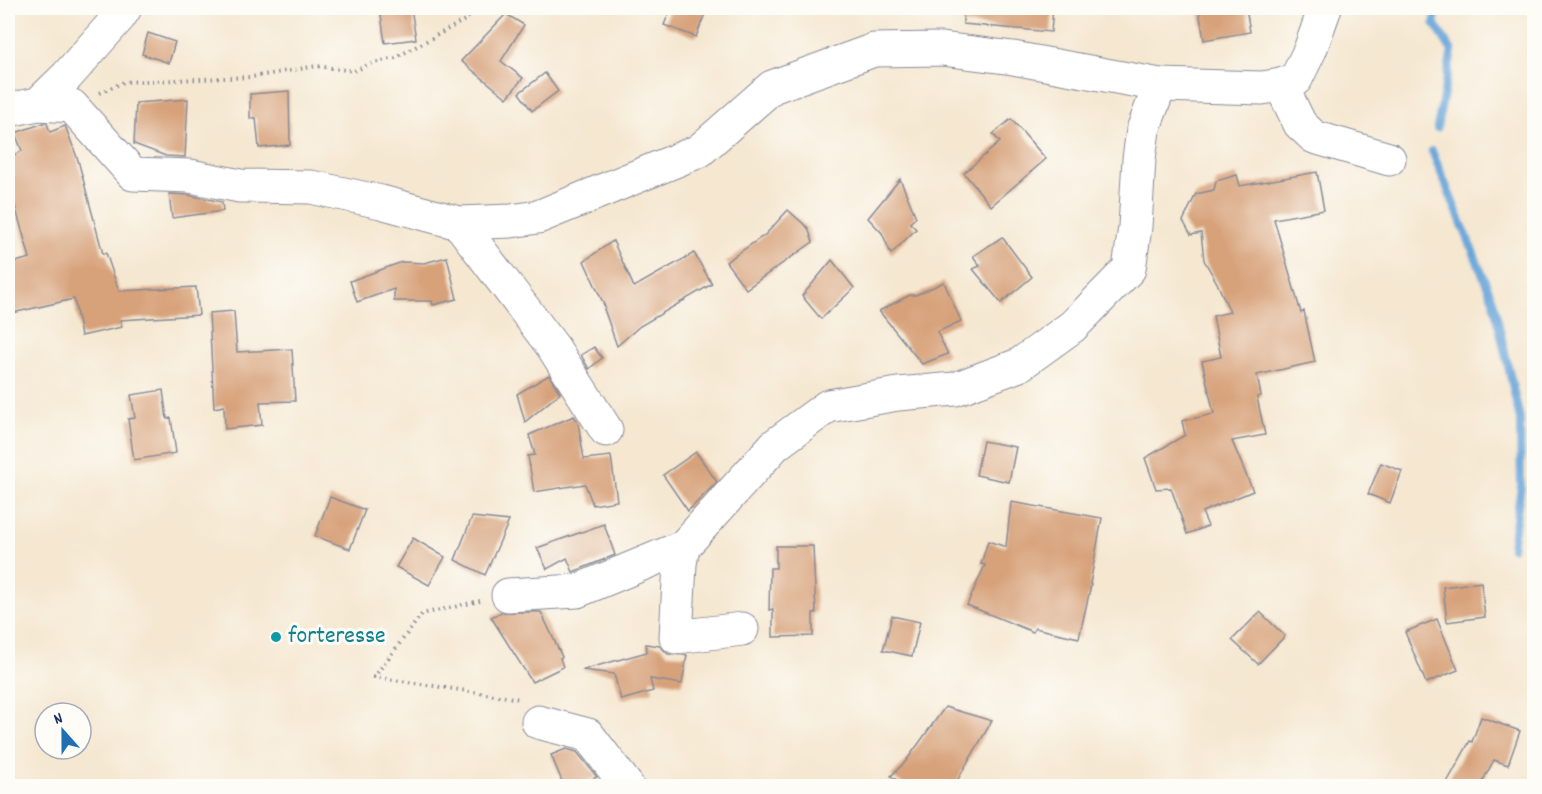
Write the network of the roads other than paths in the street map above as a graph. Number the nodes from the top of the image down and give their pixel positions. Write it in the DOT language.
graph roads {
  1 [pos="125,8"];
  2 [pos="1325,8"];
  3 [pos="1160,85"];
  4 [pos="1281,85"];
  5 [pos="23,107"];
  6 [pos="1389,159"];
  7 [pos="459,223"];
  8 [pos="606,430"];
  9 [pos="683,547"];
  10 [pos="508,595"];
  11 [pos="742,629"];
  12 [pos="538,722"];
  13 [pos="627,786"];
  1 -- 5 [label="street"];
  2 -- 4 [label="street"];
  3 -- 4 [label="street"];
  3 -- 7 [label="street"];
  3 -- 9 [label="street"];
  4 -- 6 [label="street"];
  5 -- 7 [label="street"];
  7 -- 8 [label="street"];
  9 -- 10 [label="street"];
  9 -- 11 [label="street"];
  12 -- 13 [label="street"];
}
